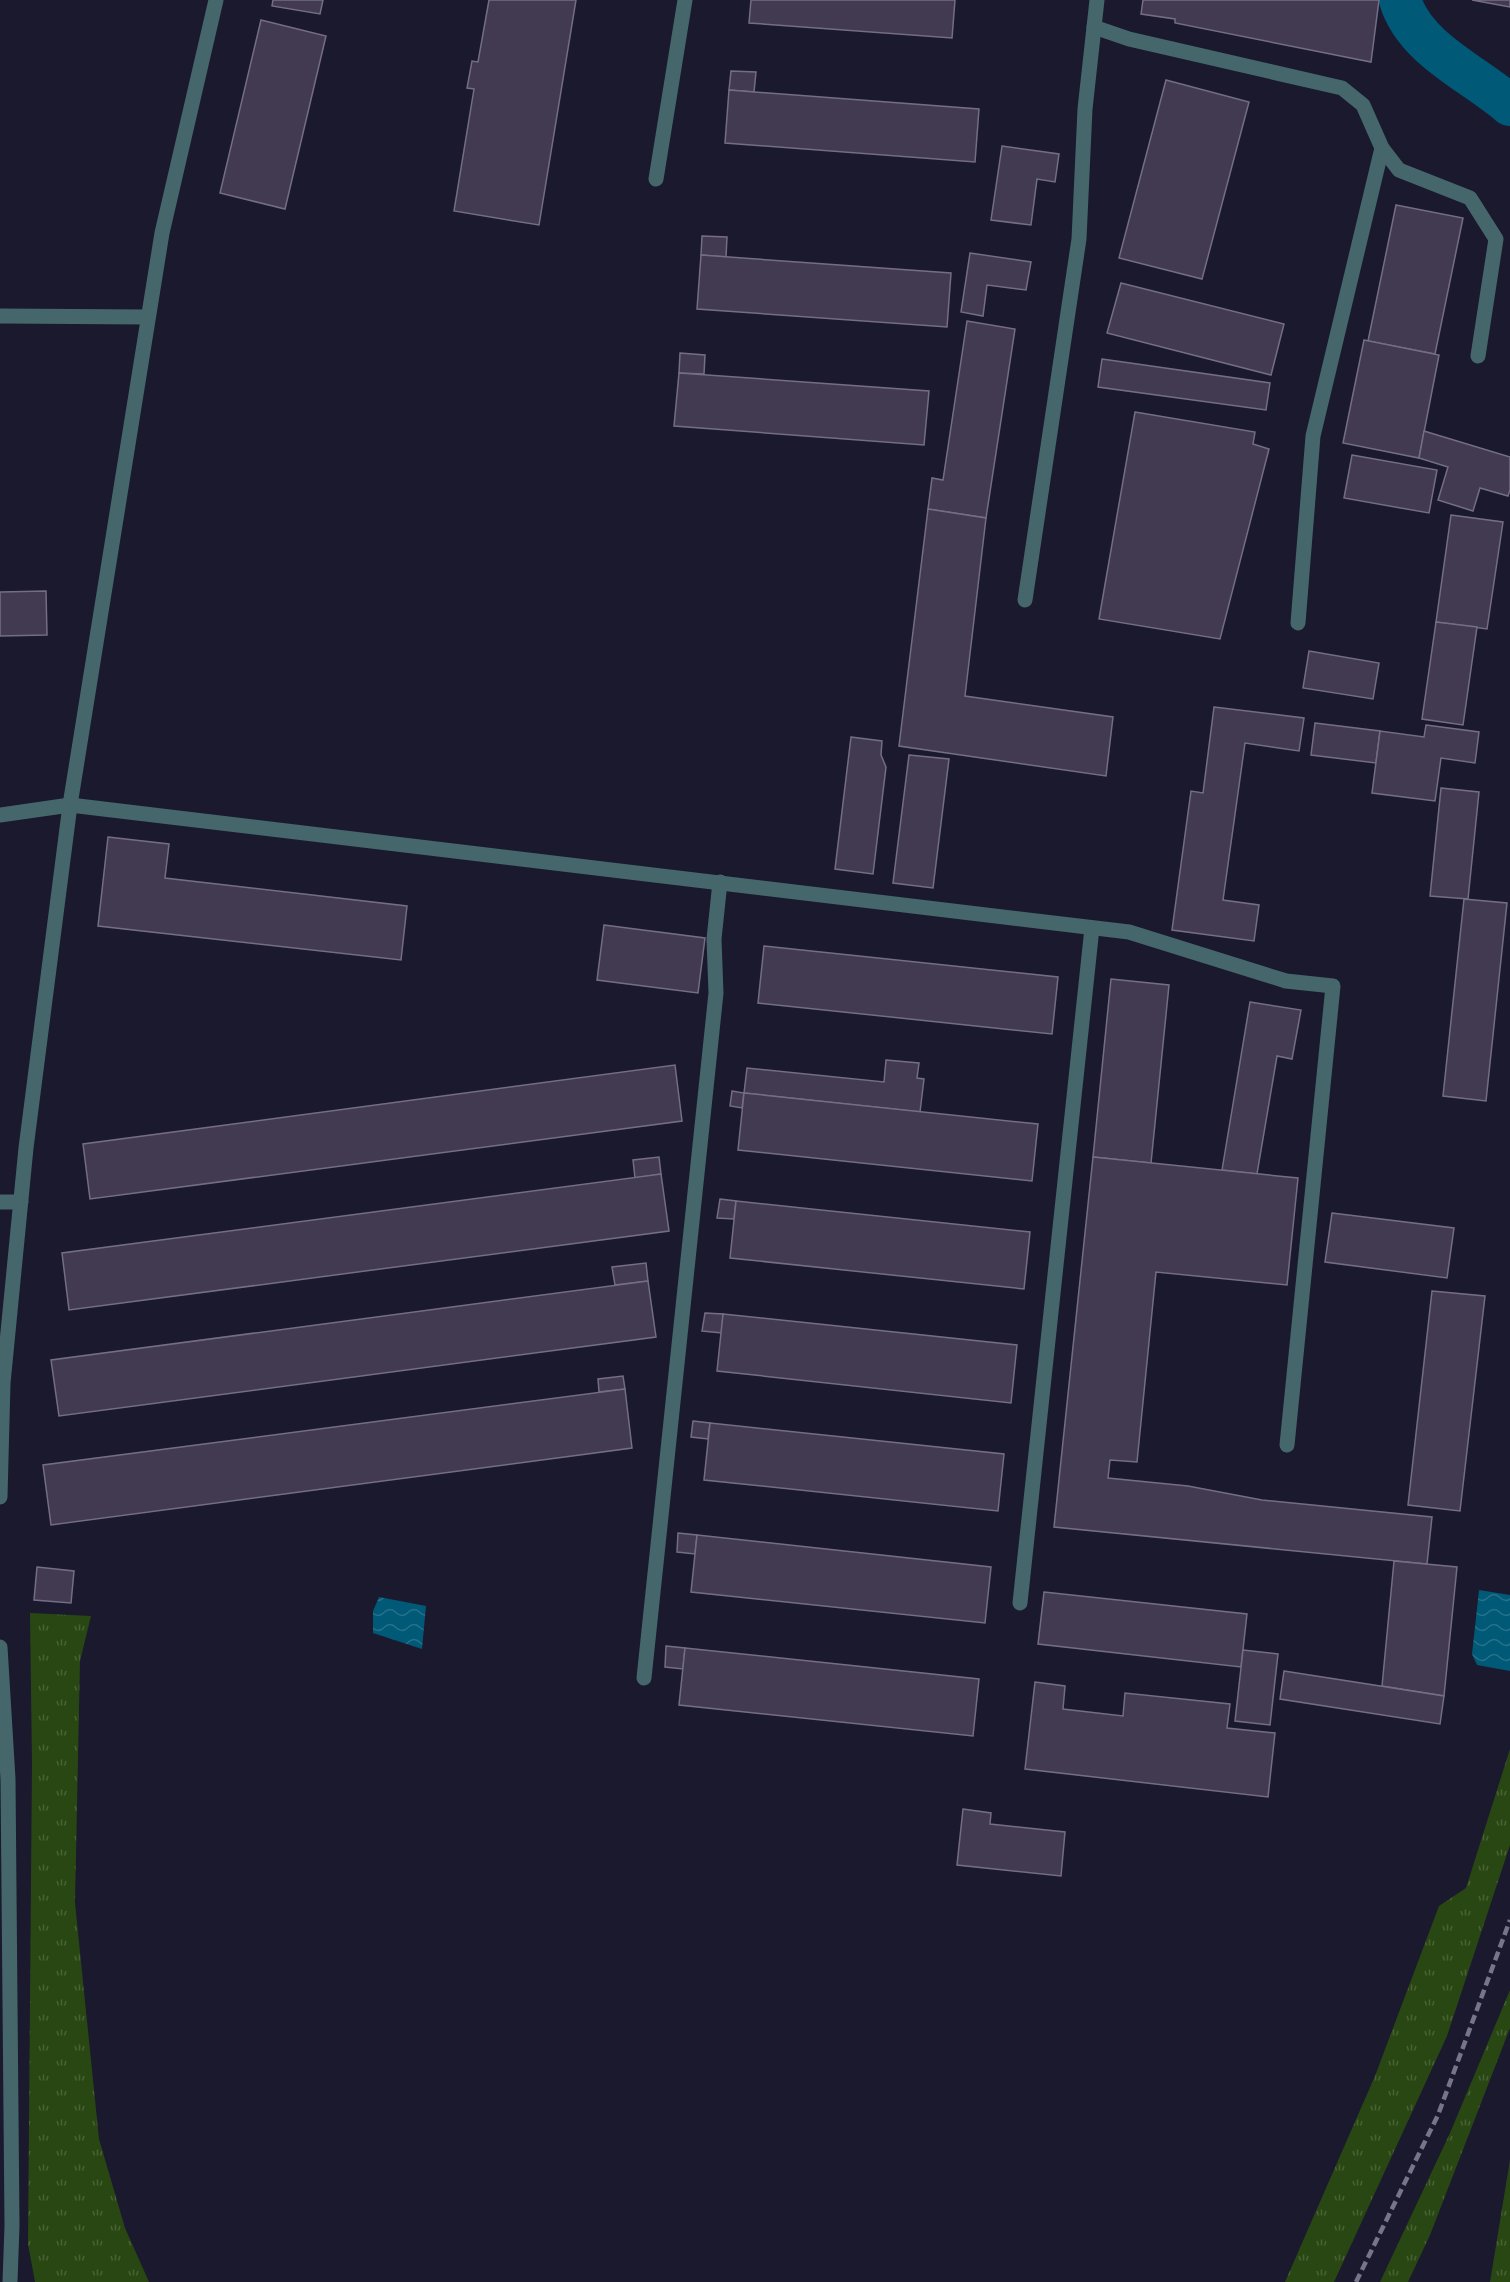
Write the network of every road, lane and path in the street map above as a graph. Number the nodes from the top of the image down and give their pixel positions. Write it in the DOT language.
graph roads {
  1 [pos="216,0"];
  2 [pos="685,0"];
  3 [pos="1097,0"];
  4 [pos="1094,27"];
  5 [pos="1382,148"];
  6 [pos="656,179"];
  7 [pos="0,316"];
  8 [pos="147,317"];
  9 [pos="1478,356"];
  10 [pos="1025,600"];
  11 [pos="1298,623"];
  12 [pos="70,805"];
  13 [pos="0,814"];
  14 [pos="720,882"];
  15 [pos="1092,928"];
  16 [pos="0,1202"];
  17 [pos="21,1202"];
  18 [pos="1287,1445"];
  19 [pos="0,1497"];
  20 [pos="1020,1604"];
  21 [pos="0,1647"];
  22 [pos="644,1678"];
  23 [pos="5,2042"];
  24 [pos="11,2249"];
  25 [pos="10,2282"];
  26 [pos="20,2282"];
  1 -- 8 [label="street"];
  2 -- 6 [label="street"];
  3 -- 4 [label="street"];
  4 -- 5 [label="street"];
  4 -- 10 [label="street"];
  5 -- 9 [label="street"];
  5 -- 11 [label="street"];
  7 -- 8 [label="street"];
  8 -- 12 [label="street"];
  12 -- 13 [label="street"];
  12 -- 14 [label="street"];
  12 -- 17 [label="street"];
  14 -- 15 [label="street"];
  14 -- 22 [label="street"];
  15 -- 18 [label="street"];
  15 -- 20 [label="street"];
  16 -- 17 [label="street"];
  17 -- 19 [label="street"];
  21 -- 23 [label="street"];
  23 -- 24 [label="street"];
  24 -- 25 [label="street"];
  24 -- 26 [label="street"];
}
